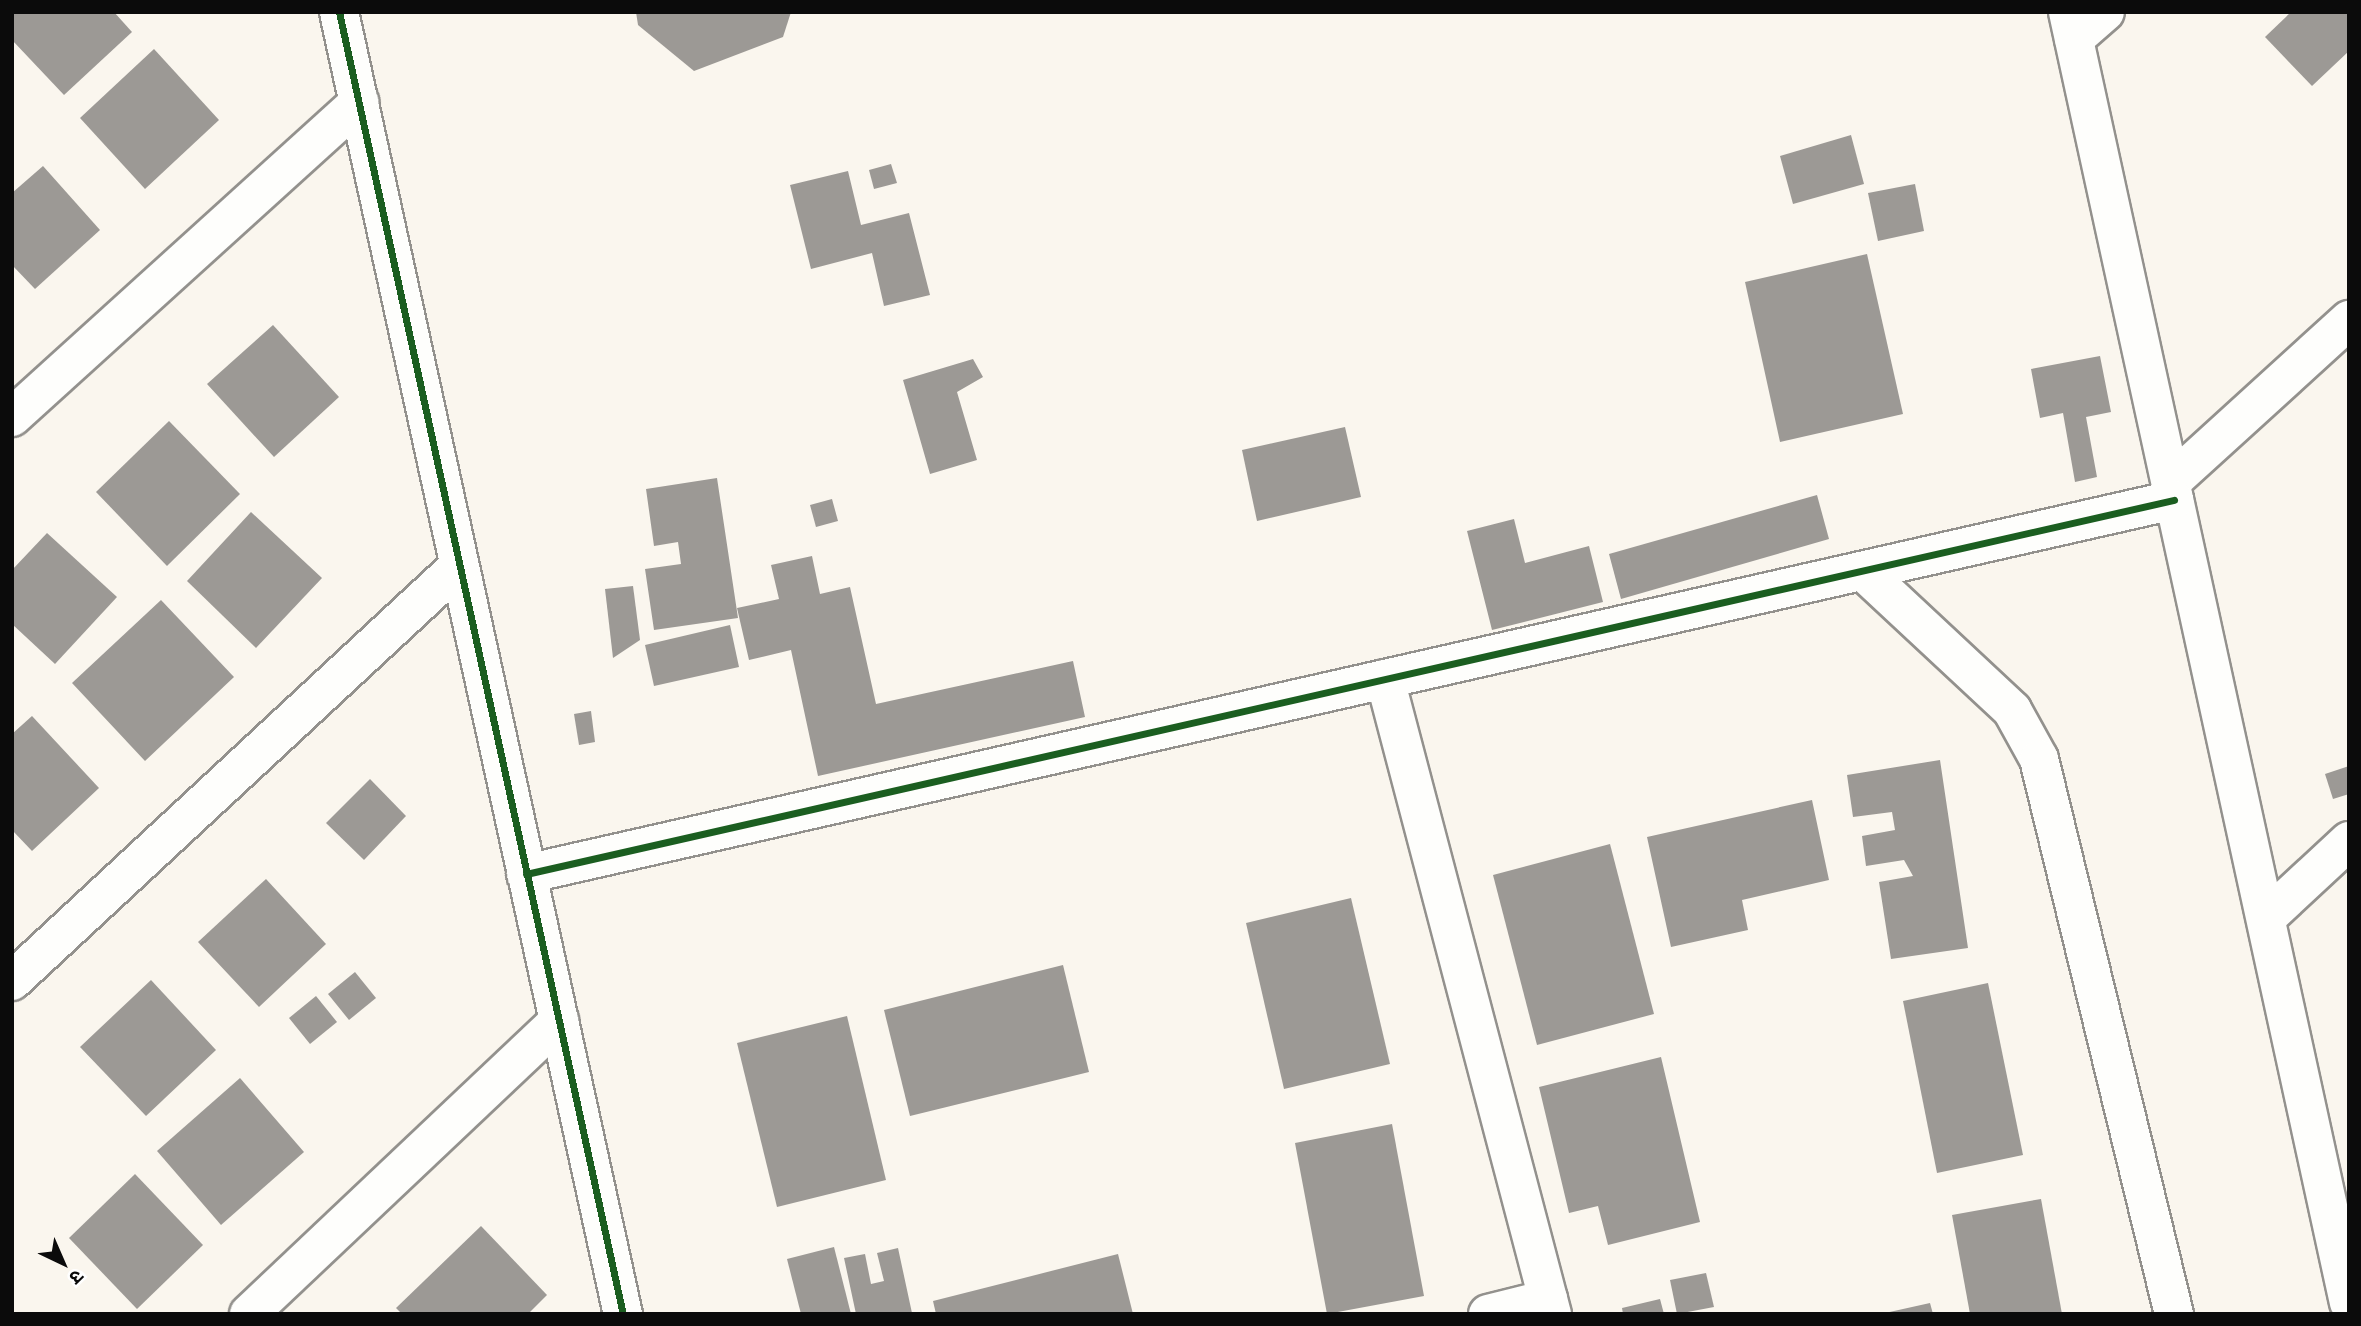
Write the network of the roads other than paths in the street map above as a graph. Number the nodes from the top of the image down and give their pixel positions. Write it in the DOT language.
graph roads {
  1 [pos="339,12"];
  2 [pos="2105,12"];
  3 [pos="2071,26"];
  4 [pos="359,102"];
  5 [pos="2349,320"];
  6 [pos="12,417"];
  7 [pos="2173,491"];
  8 [pos="460,566"];
  9 [pos="1863,571"];
  10 [pos="1385,679"];
  11 [pos="2349,841"];
  12 [pos="526,874"];
  13 [pos="2266,918"];
  14 [pos="12,981"];
  15 [pos="559,1021"];
  16 [pos="2349,1303"];
  17 [pos="1550,1306"];
  18 [pos="249,1314"];
  19 [pos="623,1314"];
  20 [pos="1488,1314"];
  21 [pos="2174,1314"];
  1 -- 4 [label="street"];
  2 -- 3 [label="street"];
  3 -- 7 [label="street"];
  4 -- 6 [label="street"];
  4 -- 8 [label="street"];
  5 -- 7 [label="street"];
  7 -- 9 [label="street"];
  7 -- 13 [label="street"];
  8 -- 12 [label="street"];
  8 -- 14 [label="street"];
  9 -- 10 [label="street"];
  9 -- 21 [label="street"];
  10 -- 12 [label="street"];
  10 -- 17 [label="street"];
  11 -- 13 [label="street"];
  12 -- 15 [label="street"];
  13 -- 16 [label="street"];
  15 -- 18 [label="street"];
  15 -- 19 [label="street"];
  17 -- 20 [label="street"];
}
